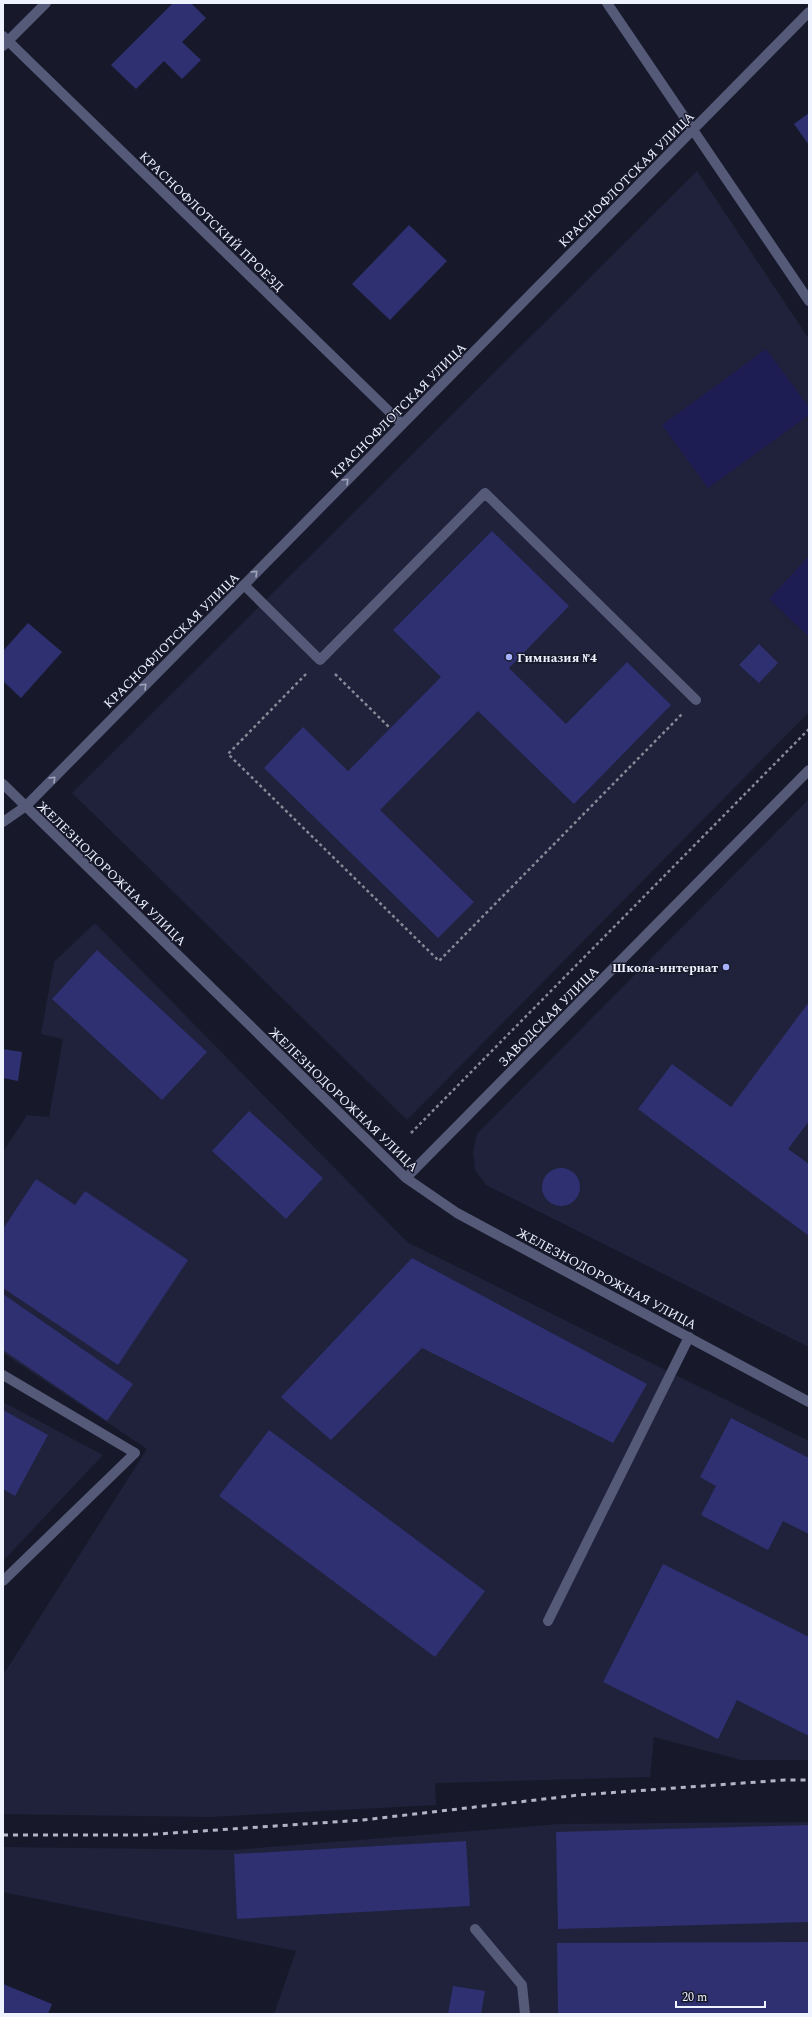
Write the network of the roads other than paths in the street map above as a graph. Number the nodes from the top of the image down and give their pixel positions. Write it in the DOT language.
graph roads {
  1 [pos="46,3"];
  2 [pos="607,3"];
  3 [pos="809,12"];
  4 [pos="5,41"];
  5 [pos="693,130"];
  6 [pos="809,301"];
  7 [pos="402,424"];
  8 [pos="244,585"];
  9 [pos="696,700"];
  10 [pos="809,770"];
  11 [pos="3,784"];
  12 [pos="26,806"];
  13 [pos="3,822"];
  14 [pos="406,1178"];
  15 [pos="689,1337"];
  16 [pos="3,1375"];
  17 [pos="809,1402"];
  18 [pos="3,1581"];
  19 [pos="548,1620"];
  20 [pos="475,1929"];
  21 [pos="525,2014"];
  1 -- 4 [label="street"];
  2 -- 5 [label="street"];
  3 -- 5 [label="street, КРАСНОФЛОТСКАЯ УЛИЦА"];
  4 -- 7 [label="street, КРАСНОФЛОТСКИЙ ПРОЕЗД"];
  5 -- 6 [label="street"];
  5 -- 7 [label="street, КРАСНОФЛОТСКАЯ УЛИЦА"];
  8 -- 7 [label="street, КРАСНОФЛОТСКАЯ УЛИЦА, one-way"];
  8 -- 9 [label="street"];
  12 -- 8 [label="street, КРАСНОФЛОТСКАЯ УЛИЦА, one-way"];
  10 -- 14 [label="street, ЗАВОДСКАЯ УЛИЦА"];
  11 -- 12 [label="street, ЖЕЛЕЗНОДОРОЖНАЯ УЛИЦА"];
  12 -- 13 [label="street, КРАСНОФЛОТСКАЯ УЛИЦА"];
  12 -- 14 [label="street, ЖЕЛЕЗНОДОРОЖНАЯ УЛИЦА"];
  14 -- 15 [label="street, ЖЕЛЕЗНОДОРОЖНАЯ УЛИЦА"];
  15 -- 17 [label="street, ЖЕЛЕЗНОДОРОЖНАЯ УЛИЦА"];
  15 -- 19 [label="street"];
  16 -- 18 [label="street"];
  20 -- 21 [label="street"];
}
